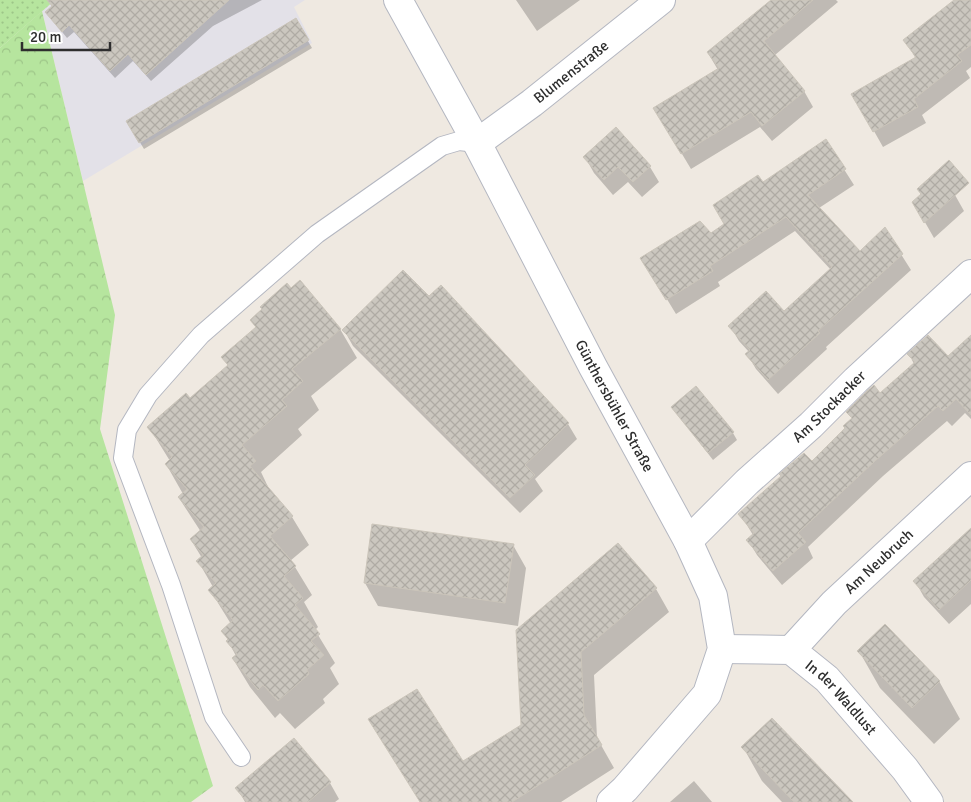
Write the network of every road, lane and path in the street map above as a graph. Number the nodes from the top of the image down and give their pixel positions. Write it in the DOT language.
graph roads {
  1 [pos="398,0"];
  2 [pos="661,0"];
  3 [pos="477,142"];
  4 [pos="971,274"];
  5 [pos="971,476"];
  6 [pos="688,541"];
  7 [pos="722,649"];
  8 [pos="791,650"];
  9 [pos="241,756"];
  10 [pos="611,802"];
  11 [pos="929,802"];
  1 -- 3 [label="street, Günthersbühler Straße"];
  2 -- 3 [label="street, Blumenstraße"];
  3 -- 6 [label="street, Günthersbühler Straße"];
  3 -- 9 [label="lane"];
  4 -- 6 [label="street, Am Stockacker"];
  5 -- 8 [label="street, Am Neubruch"];
  6 -- 7 [label="street, Günthersbühler Straße"];
  7 -- 8 [label="street, In der Waldlust"];
  7 -- 10 [label="street, Günthersbühler Straße"];
  8 -- 11 [label="street, In der Waldlust"];
}
